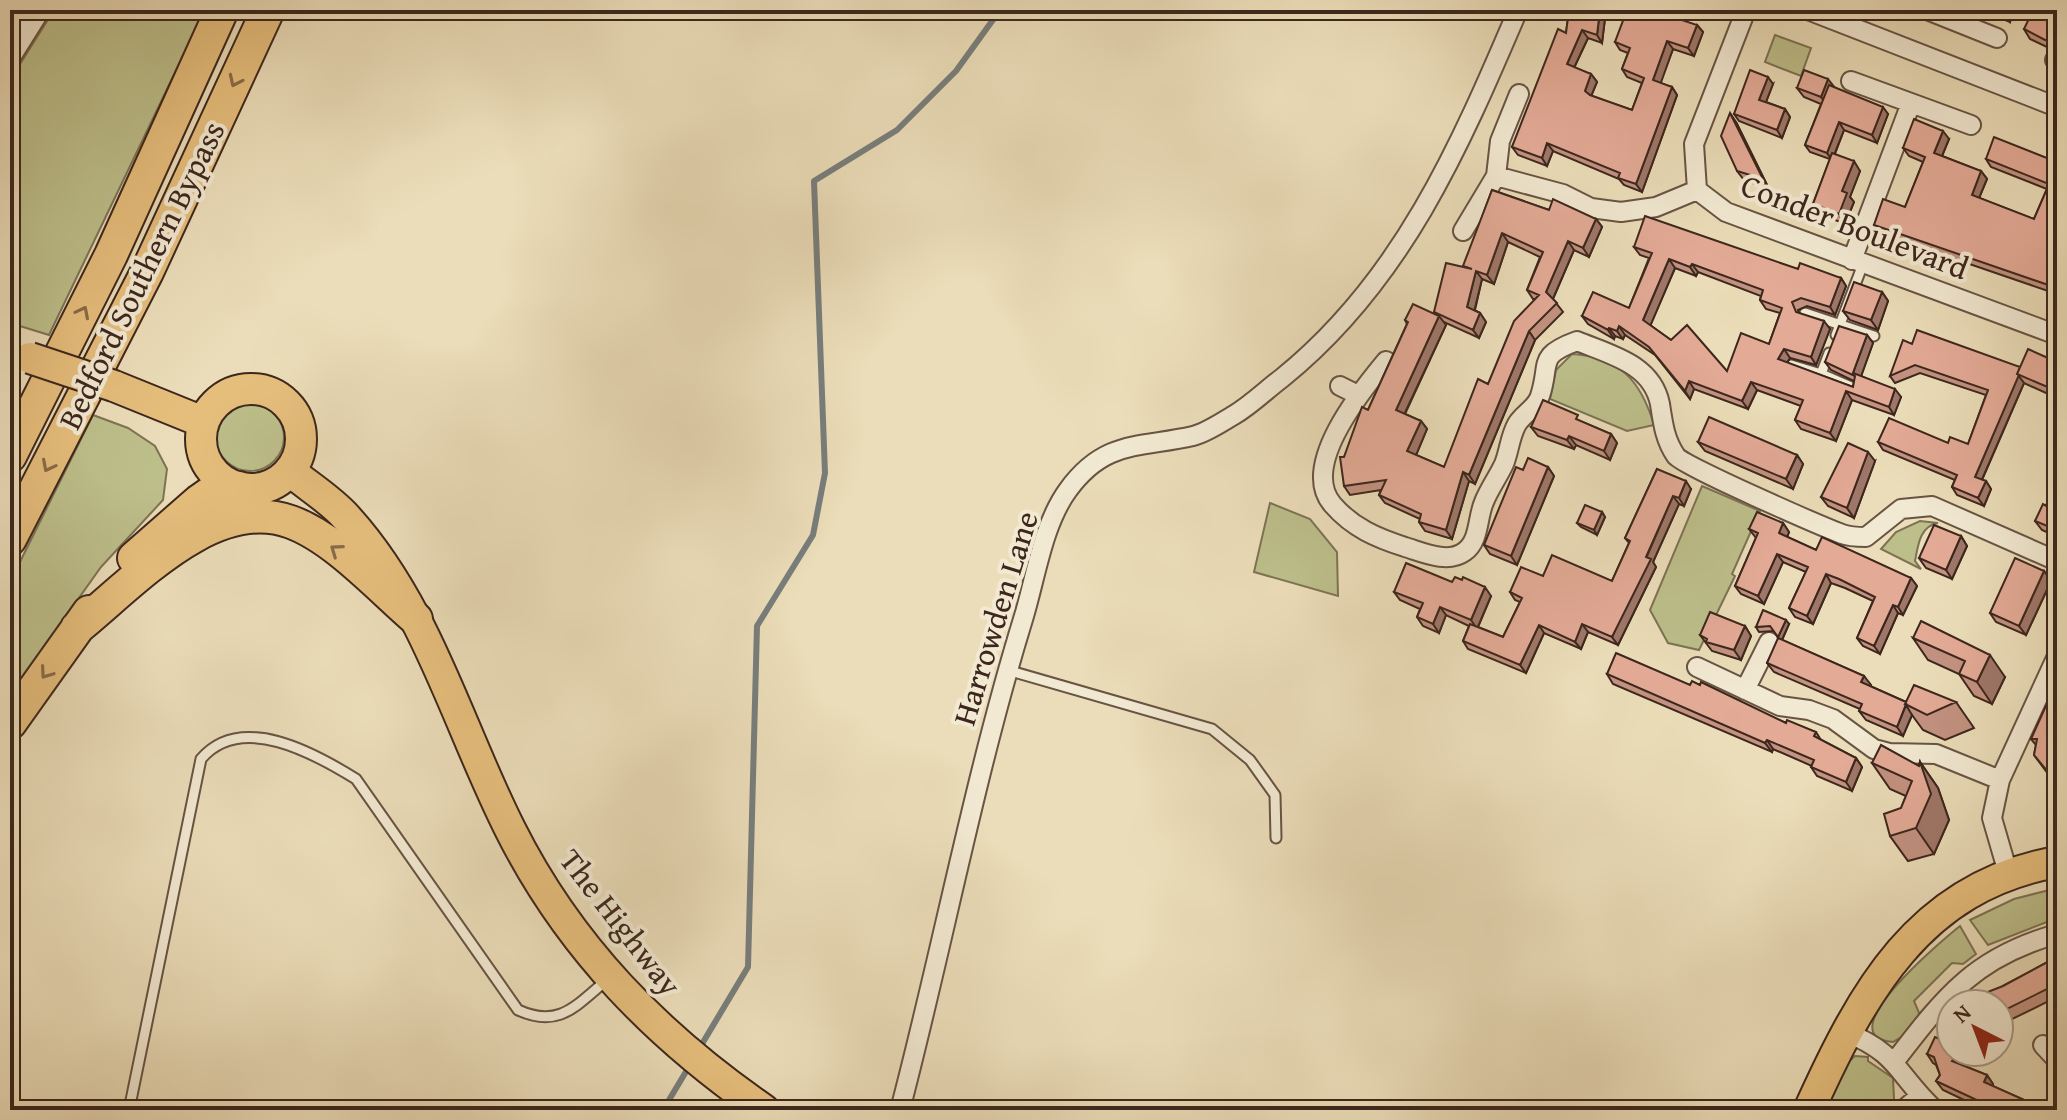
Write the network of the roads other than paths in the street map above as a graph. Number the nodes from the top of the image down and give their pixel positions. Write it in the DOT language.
graph roads {
  1 [pos="37,10"];
  2 [pos="222,10"];
  3 [pos="268,10"];
  4 [pos="1518,10"];
  5 [pos="1746,10"];
  6 [pos="1808,10"];
  7 [pos="1927,10"];
  8 [pos="14,37"];
  9 [pos="1997,38"];
  10 [pos="1851,81"];
  11 [pos="1519,94"];
  12 [pos="1911,103"];
  13 [pos="2057,107"];
  14 [pos="1971,125"];
  15 [pos="1496,176"];
  16 [pos="1697,190"];
  17 [pos="1463,231"];
  18 [pos="1857,262"];
  19 [pos="1805,313"];
  20 [pos="1840,323"];
  21 [pos="2057,335"];
  22 [pos="1874,336"];
  23 [pos="20,354"];
  24 [pos="1386,361"];
  25 [pos="1791,365"];
  26 [pos="1821,374"];
  27 [pos="1340,386"];
  28 [pos="1855,389"];
  29 [pos="1358,395"];
  30 [pos="203,422"];
  31 [pos="10,456"];
  32 [pos="290,471"];
  33 [pos="239,488"];
  34 [pos="10,539"];
  35 [pos="2057,561"];
  36 [pos="416,619"];
  37 [pos="77,628"];
  38 [pos="1769,642"];
  39 [pos="2055,666"];
  40 [pos="1697,667"];
  41 [pos="1007,670"];
  42 [pos="1745,690"];
  43 [pos="10,723"];
  44 [pos="2000,780"];
  45 [pos="1276,838"];
  46 [pos="2057,862"];
  47 [pos="2008,873"];
  48 [pos="2057,934"];
  49 [pos="610,978"];
  50 [pos="1845,1032"];
  51 [pos="2043,1045"];
  52 [pos="2057,1060"];
  53 [pos="1895,1061"];
  54 [pos="1920,1096"];
  55 [pos="129,1110"];
  56 [pos="764,1110"];
  57 [pos="900,1110"];
  58 [pos="1809,1110"];
  59 [pos="1903,1110"];
  60 [pos="1935,1110"];
  1 -- 8 [label="street"];
  31 -- 2 [label="highway, Bedford Southern Bypass, one-way"];
  3 -- 34 [label="highway, Bedford Southern Bypass, one-way"];
  4 -- 41 [label="street, Harrowden Lane"];
  5 -- 16 [label="street"];
  6 -- 13 [label="street"];
  7 -- 9 [label="street"];
  10 -- 12 [label="street"];
  11 -- 15 [label="street"];
  12 -- 14 [label="street"];
  12 -- 18 [label="street"];
  15 -- 16 [label="street, Conder Boulevard"];
  15 -- 17 [label="street"];
  16 -- 18 [label="street, Conder Boulevard"];
  18 -- 20 [label="lane"];
  18 -- 21 [label="street, Conder Boulevard"];
  19 -- 20 [label="lane"];
  20 -- 22 [label="lane"];
  20 -- 26 [label="lane"];
  23 -- 30 [label="main road, bridge"];
  24 -- 29 [label="street"];
  25 -- 26 [label="lane"];
  26 -- 28 [label="lane"];
  27 -- 29 [label="street"];
  29 -- 35 [label="street"];
  30 -- 32 [label="main road"];
  30 -- 33 [label="main road"];
  32 -- 33 [label="main road"];
  32 -- 36 [label="main road, The Highway"];
  33 -- 37 [label="highway"];
  36 -- 37 [label="highway, one-way"];
  36 -- 49 [label="main road, The Highway"];
  37 -- 43 [label="highway, one-way"];
  38 -- 42 [label="street"];
  39 -- 44 [label="street"];
  40 -- 42 [label="street"];
  41 -- 45 [label="lane"];
  41 -- 57 [label="street, Harrowden Lane"];
  42 -- 44 [label="street"];
  44 -- 47 [label="street"];
  46 -- 47 [label="main road"];
  47 -- 50 [label="main road"];
  48 -- 53 [label="street"];
  49 -- 55 [label="lane"];
  49 -- 56 [label="main road, The Highway"];
  50 -- 53 [label="street"];
  50 -- 58 [label="main road"];
  51 -- 52 [label="street"];
  53 -- 54 [label="street"];
  54 -- 59 [label="street"];
  54 -- 60 [label="street"];
}
